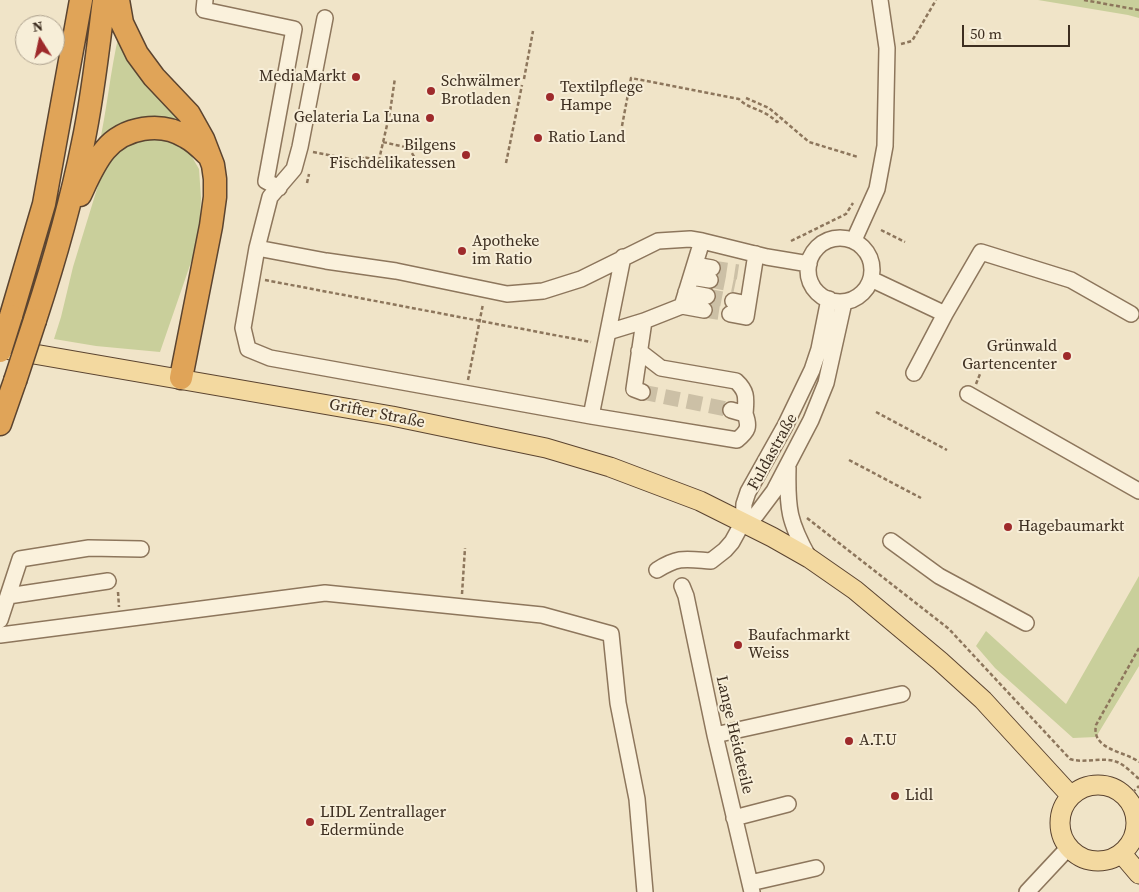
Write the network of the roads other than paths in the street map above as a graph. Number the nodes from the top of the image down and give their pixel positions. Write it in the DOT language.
graph roads {
  1 [pos="81,0"];
  2 [pos="104,0"];
  3 [pos="118,0"];
  4 [pos="205,0"];
  5 [pos="880,0"];
  6 [pos="325,18"];
  7 [pos="210,157"];
  8 [pos="278,188"];
  9 [pos="61,239"];
  10 [pos="854,240"];
  11 [pos="702,241"];
  12 [pos="257,248"];
  13 [pos="756,254"];
  14 [pos="623,257"];
  15 [pos="809,264"];
  16 [pos="693,271"];
  17 [pos="711,274"];
  18 [pos="871,279"];
  19 [pos="684,299"];
  20 [pos="828,300"];
  21 [pos="844,302"];
  22 [pos="706,303"];
  23 [pos="731,308"];
  24 [pos="945,314"];
  25 [pos="1131,314"];
  26 [pos="644,321"];
  27 [pos="607,338"];
  28 [pos="0,349"];
  29 [pos="640,351"];
  30 [pos="914,373"];
  31 [pos="181,378"];
  32 [pos="642,392"];
  33 [pos="968,394"];
  34 [pos="591,416"];
  35 [pos="0,424"];
  36 [pos="788,464"];
  37 [pos="1139,492"];
  38 [pos="743,522"];
  39 [pos="891,541"];
  40 [pos="141,549"];
  41 [pos="809,558"];
  42 [pos="657,570"];
  43 [pos="108,581"];
  44 [pos="682,586"];
  45 [pos="8,596"];
  46 [pos="0,620"];
  47 [pos="1026,623"];
  48 [pos="0,635"];
  49 [pos="902,694"];
  50 [pos="715,735"];
  51 [pos="1133,791"];
  52 [pos="1071,796"];
  53 [pos="788,804"];
  54 [pos="734,818"];
  55 [pos="1069,847"];
  56 [pos="1122,854"];
  57 [pos="816,868"];
  58 [pos="1139,874"];
  59 [pos="751,887"];
  60 [pos="645,892"];
  61 [pos="1027,892"];
  1 -- 28 [label="highway, bridge"];
  2 -- 9 [label="highway"];
  3 -- 7 [label="highway"];
  4 -- 8 [label="street"];
  5 -- 10 [label="street"];
  6 -- 8 [label="street"];
  7 -- 9 [label="highway"];
  7 -- 31 [label="highway"];
  8 -- 12 [label="street"];
  9 -- 35 [label="highway, bridge"];
  10 -- 15 [label="street"];
  10 -- 18 [label="street"];
  11 -- 13 [label="street"];
  11 -- 14 [label="street"];
  11 -- 16 [label="street"];
  12 -- 14 [label="street"];
  12 -- 34 [label="street"];
  13 -- 15 [label="street"];
  13 -- 23 [label="street"];
  14 -- 27 [label="street"];
  15 -- 20 [label="street"];
  16 -- 17 [label="street"];
  16 -- 19 [label="street"];
  18 -- 21 [label="street"];
  18 -- 24 [label="street"];
  19 -- 22 [label="street"];
  19 -- 26 [label="street"];
  20 -- 21 [label="street"];
  20 -- 38 [label="street, Fuldastraße"];
  21 -- 36 [label="street, Fuldastraße"];
  24 -- 25 [label="street"];
  24 -- 30 [label="street"];
  26 -- 27 [label="street"];
  26 -- 29 [label="street"];
  27 -- 34 [label="street"];
  28 -- 31 [label="main road, Grifter Straße"];
  29 -- 32 [label="street"];
  29 -- 34 [label="street"];
  31 -- 38 [label="main road, Grifter Straße"];
  33 -- 37 [label="street"];
  36 -- 38 [label="street, Fuldastraße"];
  36 -- 41 [label="street"];
  38 -- 41 [label="main road, Grifter Straße"];
  38 -- 42 [label="street"];
  39 -- 47 [label="street"];
  40 -- 45 [label="street"];
  41 -- 52 [label="main road, Grifter Straße"];
  43 -- 45 [label="street"];
  44 -- 50 [label="street, Lange Heideteile"];
  45 -- 46 [label="street"];
  48 -- 60 [label="street"];
  49 -- 50 [label="street"];
  50 -- 54 [label="street, Lange Heideteile"];
  51 -- 52 [label="main road"];
  51 -- 56 [label="main road"];
  52 -- 55 [label="main road"];
  53 -- 54 [label="street"];
  54 -- 59 [label="street, Lange Heideteile"];
  55 -- 56 [label="main road"];
  55 -- 61 [label="street"];
  56 -- 58 [label="main road"];
  57 -- 59 [label="street"];
}
